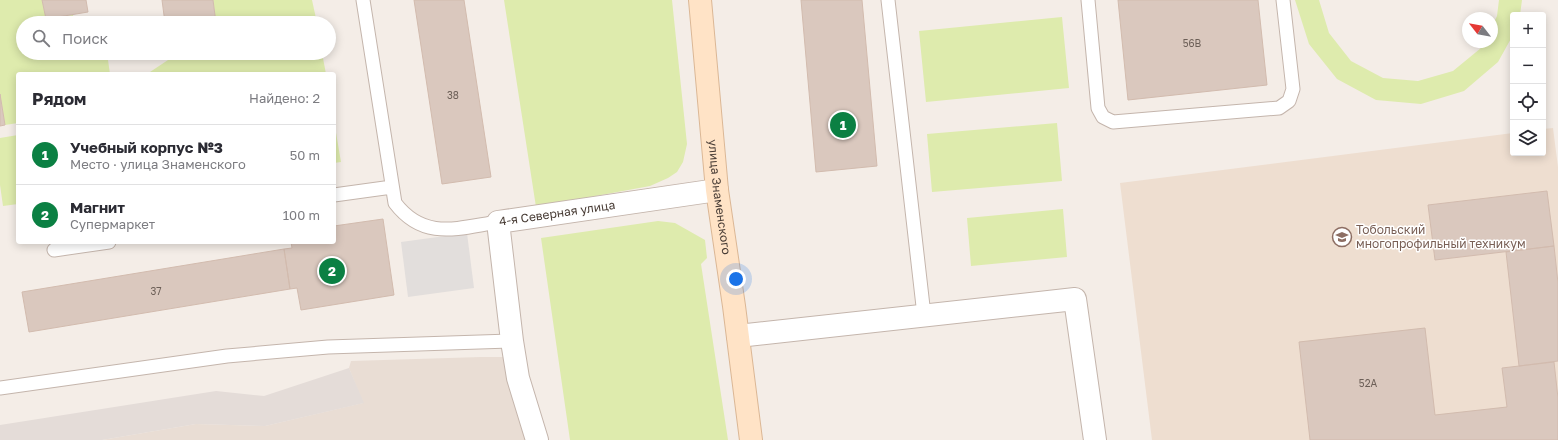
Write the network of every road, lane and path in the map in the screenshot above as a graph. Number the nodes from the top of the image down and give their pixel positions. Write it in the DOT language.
graph roads {
  1 [pos="363,0"];
  2 [pos="700,0"];
  3 [pos="888,0"];
  4 [pos="1088,0"];
  5 [pos="1283,0"];
  6 [pos="392,187"];
  7 [pos="717,190"];
  8 [pos="336,195"];
  9 [pos="498,222"];
  10 [pos="96,244"];
  11 [pos="54,250"];
  12 [pos="924,315"];
  13 [pos="738,336"];
  14 [pos="512,341"];
  15 [pos="0,386"];
  16 [pos="537,440"];
  17 [pos="751,440"];
  18 [pos="1095,440"];
  1 -- 6 [label="lane"];
  2 -- 7 [label="main road, улица Знаменского"];
  3 -- 12 [label="lane"];
  4 -- 5 [label="lane"];
  6 -- 8 [label="lane"];
  6 -- 9 [label="lane"];
  7 -- 9 [label="street, 4-я Северная улица"];
  7 -- 13 [label="main road, улица Знаменского"];
  9 -- 14 [label="street, 4-я Северная улица"];
  10 -- 11 [label="lane"];
  12 -- 13 [label="street"];
  12 -- 18 [label="street"];
  13 -- 17 [label="main road, улица Знаменского"];
  14 -- 15 [label="lane"];
  14 -- 16 [label="street, 4-я Северная улица"];
}
